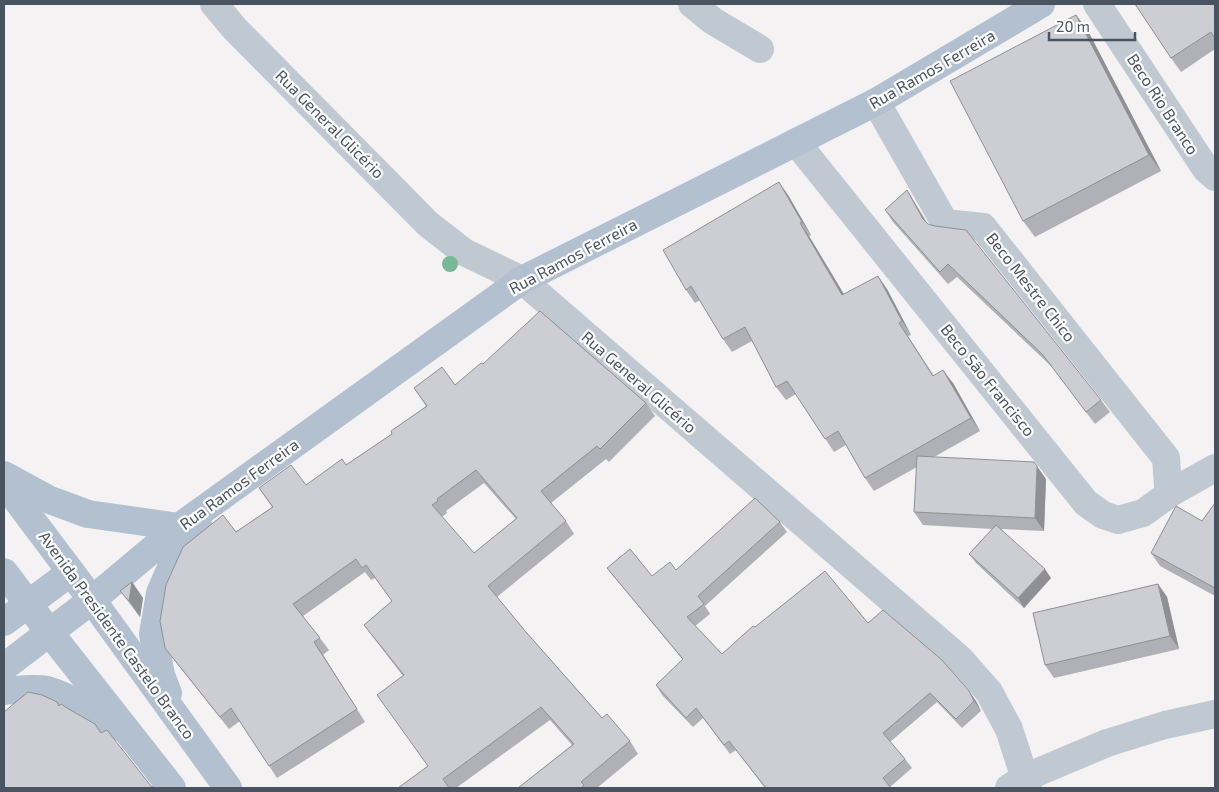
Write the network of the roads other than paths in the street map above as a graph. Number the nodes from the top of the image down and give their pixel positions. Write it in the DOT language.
graph roads {
  1 [pos="214,4"];
  2 [pos="692,4"];
  3 [pos="1041,4"];
  4 [pos="1097,4"];
  5 [pos="760,49"];
  6 [pos="876,102"];
  7 [pos="796,142"];
  8 [pos="1215,177"];
  9 [pos="522,280"];
  10 [pos="1215,468"];
  11 [pos="4,475"];
  12 [pos="4,483"];
  13 [pos="1172,492"];
  14 [pos="214,502"];
  15 [pos="179,527"];
  16 [pos="4,572"];
  17 [pos="71,572"];
  18 [pos="92,600"];
  19 [pos="28,604"];
  20 [pos="4,622"];
  21 [pos="50,633"];
  22 [pos="4,667"];
  23 [pos="4,692"];
  24 [pos="1215,714"];
  25 [pos="179,720"];
  26 [pos="129,732"];
  27 [pos="1020,785"];
  28 [pos="172,788"];
  29 [pos="228,788"];
  1 -- 9 [label="street, Rua General Glicério"];
  2 -- 5 [label="street"];
  3 -- 6 [label="main road, Rua Ramos Ferreira"];
  4 -- 8 [label="street, Beco Rio Branco"];
  6 -- 7 [label="main road, Rua Ramos Ferreira"];
  6 -- 13 [label="street, Beco Mestre Chico"];
  7 -- 9 [label="main road, Rua Ramos Ferreira"];
  7 -- 13 [label="street, Beco São Francisco"];
  9 -- 14 [label="main road, Rua Ramos Ferreira"];
  9 -- 27 [label="street, Rua General Glicério"];
  10 -- 13 [label="street, Beco São Francisco"];
  11 -- 15 [label="main road"];
  12 -- 17 [label="main road, Avenida Presidente Castelo Branco"];
  14 -- 15 [label="main road, Rua Ramos Ferreira"];
  14 -- 25 [label="main road"];
  15 -- 18 [label="main road, Rua Ramos Ferreira"];
  16 -- 19 [label="main road"];
  17 -- 18 [label="main road, Avenida Presidente Castelo Branco"];
  17 -- 19 [label="main road"];
  18 -- 21 [label="main road, Rua Ramos Ferreira"];
  18 -- 25 [label="main road, Avenida Presidente Castelo Branco"];
  19 -- 20 [label="main road"];
  19 -- 21 [label="main road"];
  21 -- 22 [label="main road, Rua Ramos Ferreira"];
  21 -- 26 [label="main road"];
  23 -- 26 [label="main road"];
  24 -- 27 [label="street"];
  25 -- 29 [label="main road, Avenida Presidente Castelo Branco"];
  26 -- 28 [label="main road"];
}
